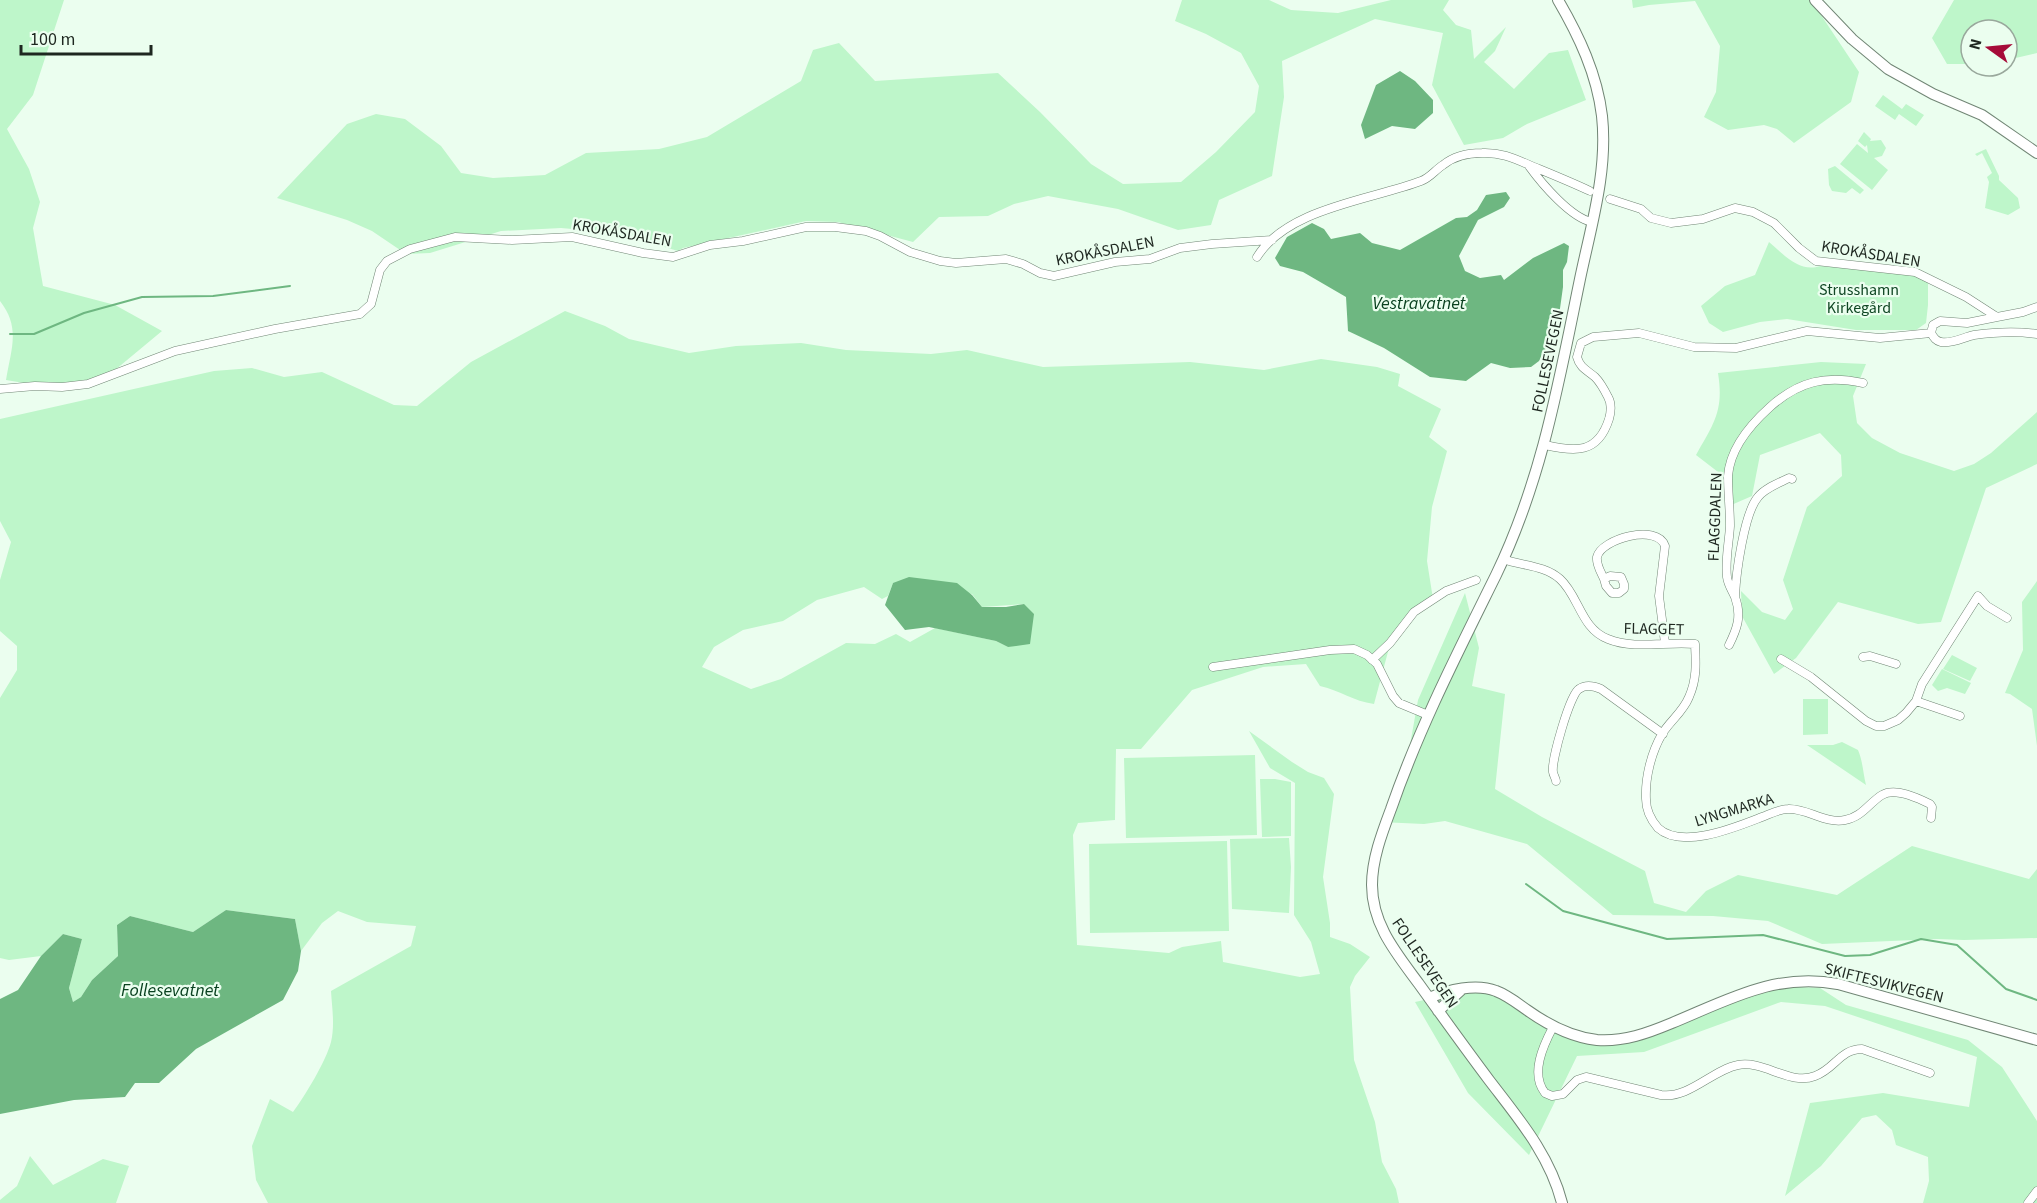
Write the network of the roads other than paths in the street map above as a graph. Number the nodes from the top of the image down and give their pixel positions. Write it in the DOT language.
graph roads {
  1 [pos="1558,0"];
  2 [pos="1815,0"];
  3 [pos="2037,154"];
  4 [pos="1528,165"];
  5 [pos="1590,191"];
  6 [pos="1610,200"];
  7 [pos="1592,222"];
  8 [pos="1272,240"];
  9 [pos="1257,257"];
  10 [pos="2037,308"];
  11 [pos="1997,317"];
  12 [pos="1931,333"];
  13 [pos="2037,334"];
  14 [pos="1863,383"];
  15 [pos="0,389"];
  16 [pos="1545,445"];
  17 [pos="1791,479"];
  18 [pos="1503,559"];
  19 [pos="1604,579"];
  20 [pos="1476,580"];
  21 [pos="1735,596"];
  22 [pos="2007,618"];
  23 [pos="1665,643"];
  24 [pos="1695,644"];
  25 [pos="1729,645"];
  26 [pos="1863,657"];
  27 [pos="1781,659"];
  28 [pos="1372,660"];
  29 [pos="1896,664"];
  30 [pos="1214,667"];
  31 [pos="1916,701"];
  32 [pos="1428,715"];
  33 [pos="1960,716"];
  34 [pos="1662,734"];
  35 [pos="1556,781"];
  36 [pos="1931,818"];
  37 [pos="1461,990"];
  38 [pos="1429,998"];
  39 [pos="1438,1011"];
  40 [pos="1553,1027"];
  41 [pos="2037,1040"];
  42 [pos="1930,1073"];
  43 [pos="2037,1191"];
  44 [pos="1562,1203"];
  45 [pos="2028,1203"];
  1 -- 7 [label="main road, FOLLESEVEGEN"];
  2 -- 3 [label="main road"];
  4 -- 5 [label="street, KROKÅSDALEN"];
  4 -- 7 [label="street"];
  4 -- 8 [label="street, KROKÅSDALEN"];
  6 -- 11 [label="street, KROKÅSDALEN"];
  7 -- 16 [label="main road, FOLLESEVEGEN"];
  8 -- 9 [label="street, KROKÅSDALEN"];
  8 -- 15 [label="street, KROKÅSDALEN"];
  10 -- 11 [label="street"];
  11 -- 12 [label="street"];
  12 -- 13 [label="street"];
  12 -- 16 [label="street"];
  14 -- 21 [label="street, FLAGGDALEN"];
  16 -- 18 [label="main road, FOLLESEVEGEN"];
  17 -- 21 [label="street, FLAGGDALEN"];
  18 -- 23 [label="street, FLAGGET"];
  18 -- 32 [label="main road, FOLLESEVEGEN"];
  19 -- 23 [label="street"];
  20 -- 28 [label="street"];
  21 -- 25 [label="street, FLAGGDALEN"];
  22 -- 31 [label="street"];
  23 -- 24 [label="street, FLAGGET"];
  24 -- 34 [label="street, LYNGMARKA"];
  26 -- 29 [label="street"];
  27 -- 31 [label="street"];
  28 -- 30 [label="street"];
  28 -- 32 [label="street"];
  31 -- 33 [label="street"];
  32 -- 38 [label="main road, FOLLESEVEGEN"];
  34 -- 35 [label="street"];
  34 -- 36 [label="street, LYNGMARKA"];
  37 -- 38 [label="main road, SKIFTESVIKVEGEN"];
  37 -- 39 [label="main road"];
  37 -- 40 [label="main road, SKIFTESVIKVEGEN"];
  38 -- 39 [label="main road, FOLLESEVEGEN"];
  39 -- 44 [label="main road, FOLLESEVEGEN"];
  40 -- 41 [label="main road, SKIFTESVIKVEGEN"];
  40 -- 42 [label="street"];
  43 -- 45 [label="street"];
}
